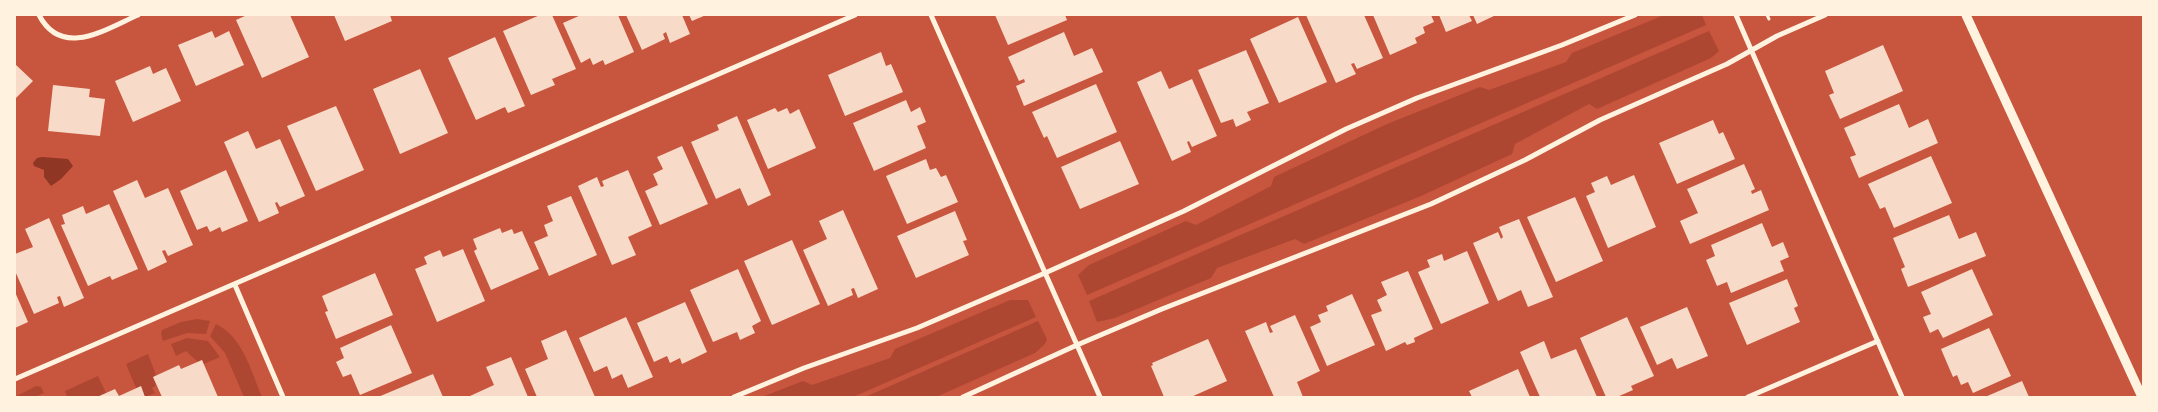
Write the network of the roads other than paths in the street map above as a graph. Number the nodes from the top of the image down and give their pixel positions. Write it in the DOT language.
graph roads {
  1 [pos="39,15"];
  2 [pos="138,15"];
  3 [pos="855,15"];
  4 [pos="930,15"];
  5 [pos="1635,15"];
  6 [pos="1736,15"];
  7 [pos="1825,15"];
  8 [pos="1966,15"];
  9 [pos="1752,50"];
  10 [pos="1044,274"];
  11 [pos="235,285"];
  12 [pos="1878,341"];
  13 [pos="1077,345"];
  14 [pos="15,379"];
  15 [pos="283,397"];
  16 [pos="734,397"];
  17 [pos="963,397"];
  18 [pos="1100,397"];
  19 [pos="1748,397"];
  20 [pos="1902,397"];
  21 [pos="2142,397"];
  1 -- 2 [label="street"];
  3 -- 11 [label="street"];
  4 -- 10 [label="street"];
  5 -- 10 [label="street"];
  6 -- 9 [label="street"];
  7 -- 9 [label="street"];
  8 -- 21 [label="street"];
  9 -- 12 [label="street"];
  9 -- 13 [label="street"];
  10 -- 13 [label="street"];
  10 -- 16 [label="street"];
  11 -- 14 [label="street"];
  11 -- 15 [label="street"];
  12 -- 19 [label="street"];
  12 -- 20 [label="street"];
  13 -- 17 [label="street"];
  13 -- 18 [label="street"];
}
